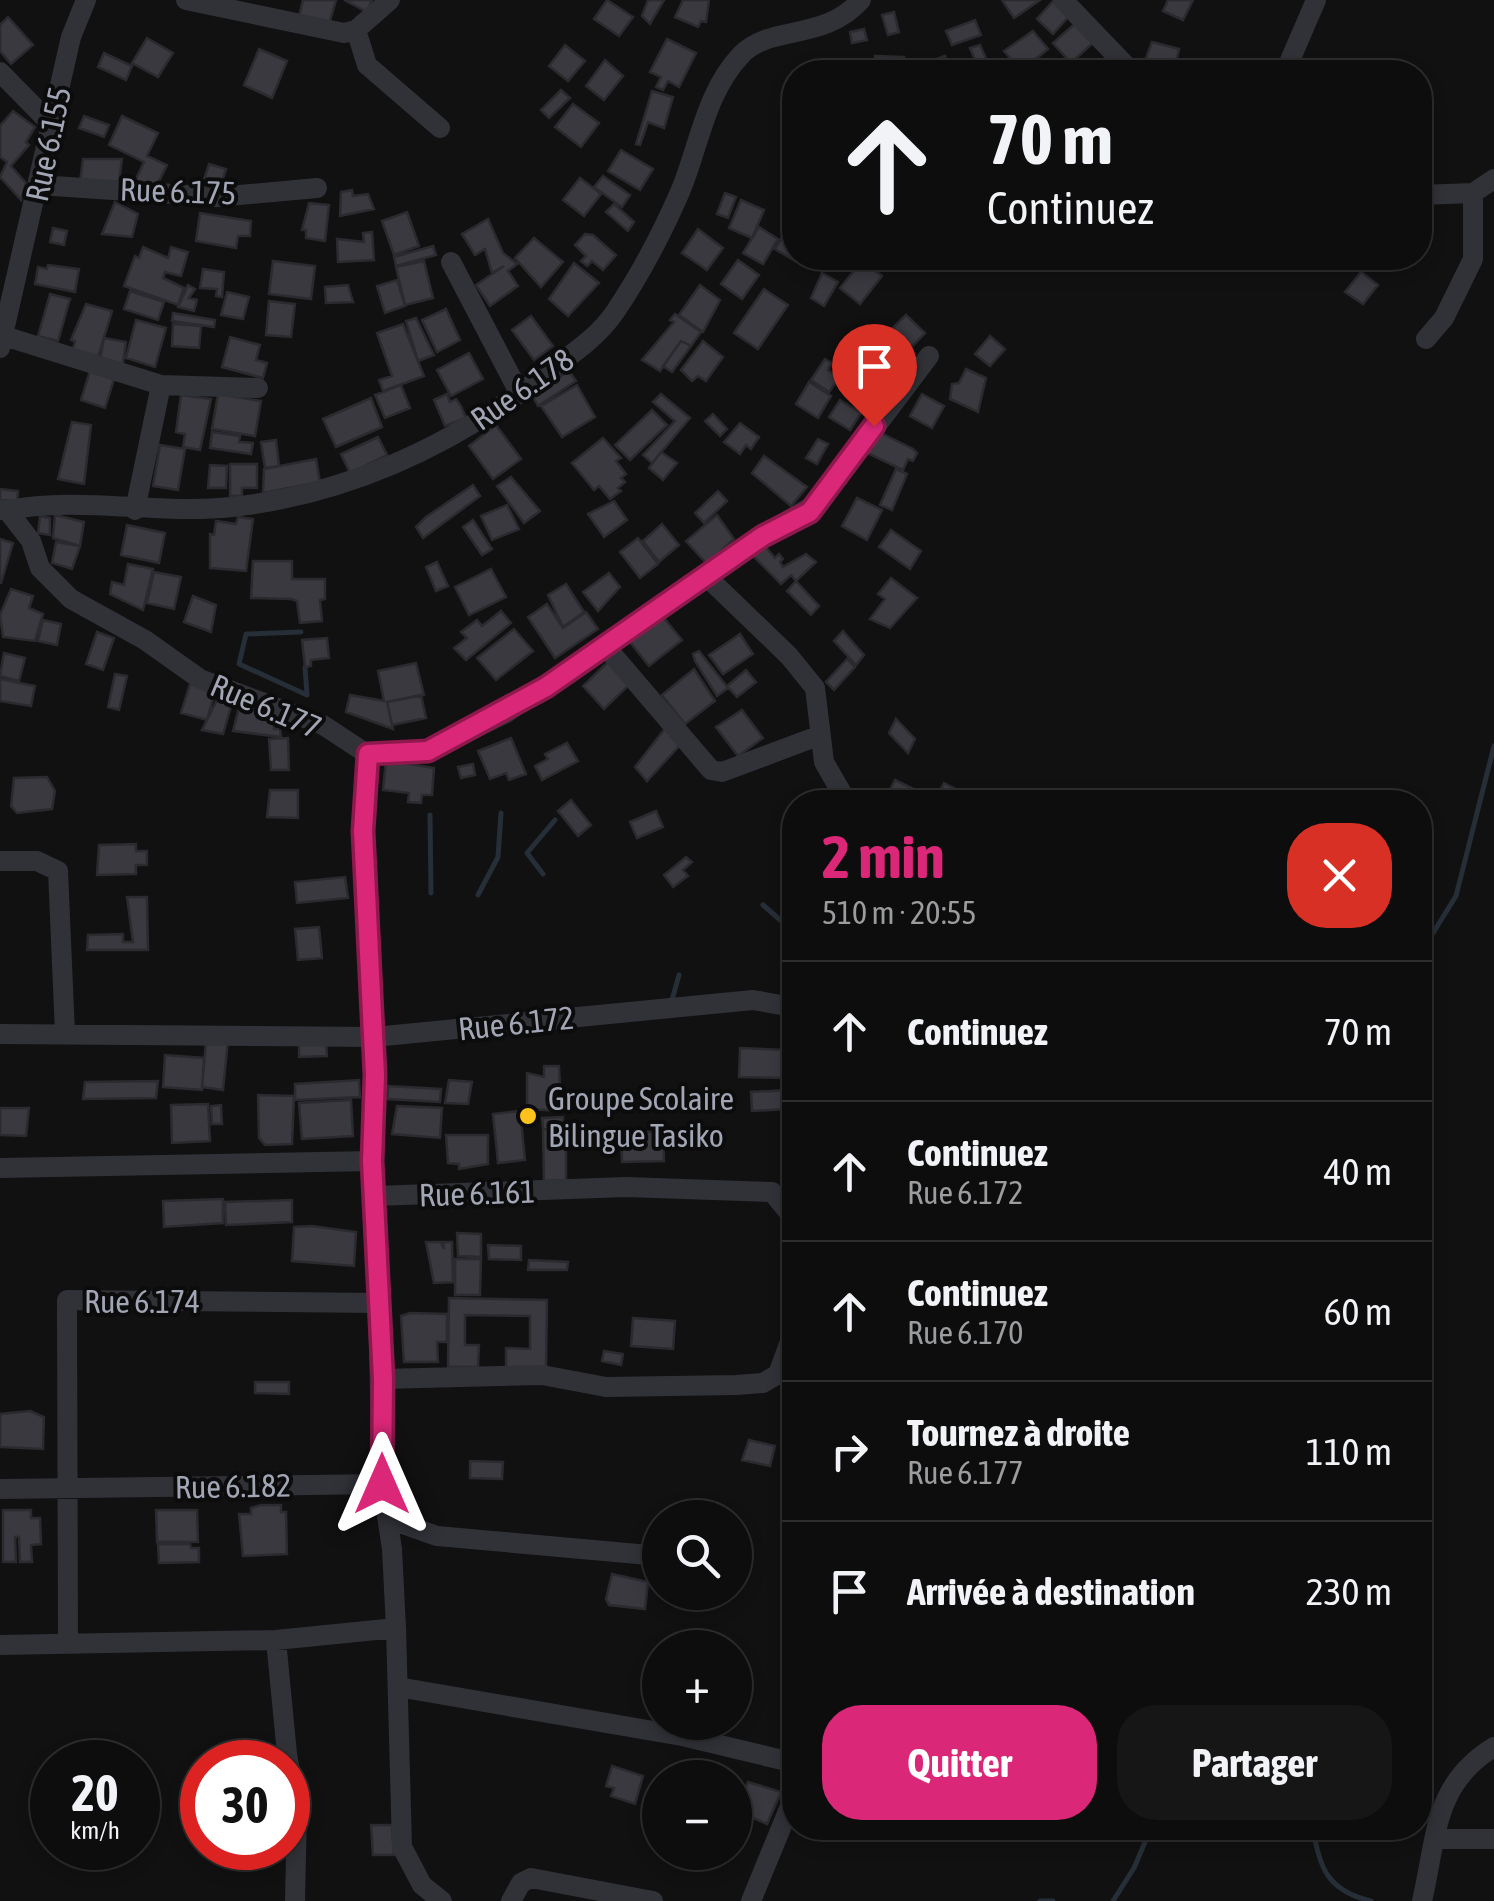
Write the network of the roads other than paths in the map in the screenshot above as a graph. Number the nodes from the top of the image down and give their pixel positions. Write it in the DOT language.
graph roads {
  1 [pos="86,0"];
  2 [pos="186,0"];
  3 [pos="390,0"];
  4 [pos="1063,0"];
  5 [pos="1316,0"];
  6 [pos="864,1"];
  7 [pos="272,9"];
  8 [pos="356,30"];
  9 [pos="1120,60"];
  10 [pos="1290,60"];
  11 [pos="0,72"];
  12 [pos="52,125"];
  13 [pos="440,128"];
  14 [pos="1494,179"];
  15 [pos="40,185"];
  16 [pos="317,188"];
  17 [pos="1472,193"];
  18 [pos="1432,195"];
  19 [pos="451,262"];
  20 [pos="1426,339"];
  21 [pos="2,342"];
  22 [pos="928,356"];
  23 [pos="161,386"];
  24 [pos="258,388"];
  25 [pos="520,394"];
  26 [pos="3,510"];
  27 [pos="135,510"];
  28 [pos="706,577"];
  29 [pos="606,646"];
  30 [pos="818,736"];
  31 [pos="368,754"];
  32 [pos="838,790"];
  33 [pos="0,860"];
  34 [pos="781,1004"];
  35 [pos="66,1033"];
  36 [pos="0,1034"];
  37 [pos="374,1038"];
  38 [pos="372,1161"];
  39 [pos="0,1168"];
  40 [pos="374,1196"];
  41 [pos="782,1204"];
  42 [pos="378,1303"];
  43 [pos="782,1377"];
  44 [pos="383,1379"];
  45 [pos="382,1484"];
  46 [pos="66,1488"];
  47 [pos="0,1489"];
  48 [pos="389,1519"];
  49 [pos="642,1554"];
  50 [pos="396,1628"];
  51 [pos="276,1640"];
  52 [pos="68,1643"];
  53 [pos="0,1644"];
  54 [pos="398,1686"];
  55 [pos="1494,1746"];
  56 [pos="782,1760"];
  57 [pos="782,1826"];
  58 [pos="1436,1839"];
  59 [pos="1494,1840"];
  60 [pos="295,1901"];
  61 [pos="442,1901"];
  62 [pos="511,1901"];
  63 [pos="653,1901"];
  64 [pos="751,1901"];
  65 [pos="1422,1901"];
  1 -- 12 [label="street, Rue 6.155"];
  2 -- 7 [label="street"];
  3 -- 8 [label="street"];
  4 -- 9 [label="street"];
  5 -- 10 [label="street"];
  6 -- 25 [label="street, Rue 6.178"];
  7 -- 8 [label="street"];
  8 -- 13 [label="street"];
  11 -- 12 [label="street"];
  12 -- 15 [label="street, Rue 6.155"];
  14 -- 17 [label="street"];
  15 -- 16 [label="street, Rue 6.175"];
  15 -- 21 [label="street, Rue 6.155"];
  17 -- 18 [label="street"];
  17 -- 20 [label="street"];
  19 -- 25 [label="street"];
  21 -- 23 [label="street"];
  22 -- 28 [label="street"];
  23 -- 24 [label="street"];
  23 -- 27 [label="street"];
  25 -- 27 [label="street, Rue 6.178"];
  26 -- 27 [label="street, Rue 6.178"];
  26 -- 31 [label="street, Rue 6.177"];
  28 -- 29 [label="street"];
  28 -- 30 [label="street"];
  29 -- 30 [label="street"];
  29 -- 31 [label="street"];
  30 -- 32 [label="street"];
  31 -- 37 [label="street"];
  33 -- 35 [label="street"];
  34 -- 37 [label="street, Rue 6.172"];
  35 -- 36 [label="street, Rue 6.172"];
  35 -- 37 [label="street, Rue 6.172"];
  37 -- 38 [label="street"];
  38 -- 39 [label="street, Rue 6.161"];
  38 -- 40 [label="street, Rue 6.161"];
  40 -- 41 [label="street, Rue 6.161"];
  40 -- 42 [label="street"];
  42 -- 44 [label="street"];
  42 -- 46 [label="street, Rue 6.174"];
  43 -- 44 [label="street"];
  44 -- 45 [label="street"];
  45 -- 46 [label="street, Rue 6.182"];
  45 -- 48 [label="street"];
  46 -- 47 [label="street, Rue 6.182"];
  46 -- 52 [label="street, Rue 6.174"];
  48 -- 49 [label="street"];
  48 -- 50 [label="street"];
  50 -- 51 [label="street"];
  50 -- 54 [label="street"];
  51 -- 52 [label="street"];
  51 -- 60 [label="street"];
  52 -- 53 [label="street"];
  54 -- 56 [label="street"];
  54 -- 61 [label="street"];
  55 -- 58 [label="street"];
  57 -- 64 [label="street"];
  58 -- 59 [label="street"];
  58 -- 65 [label="street"];
  62 -- 63 [label="street"];
}
